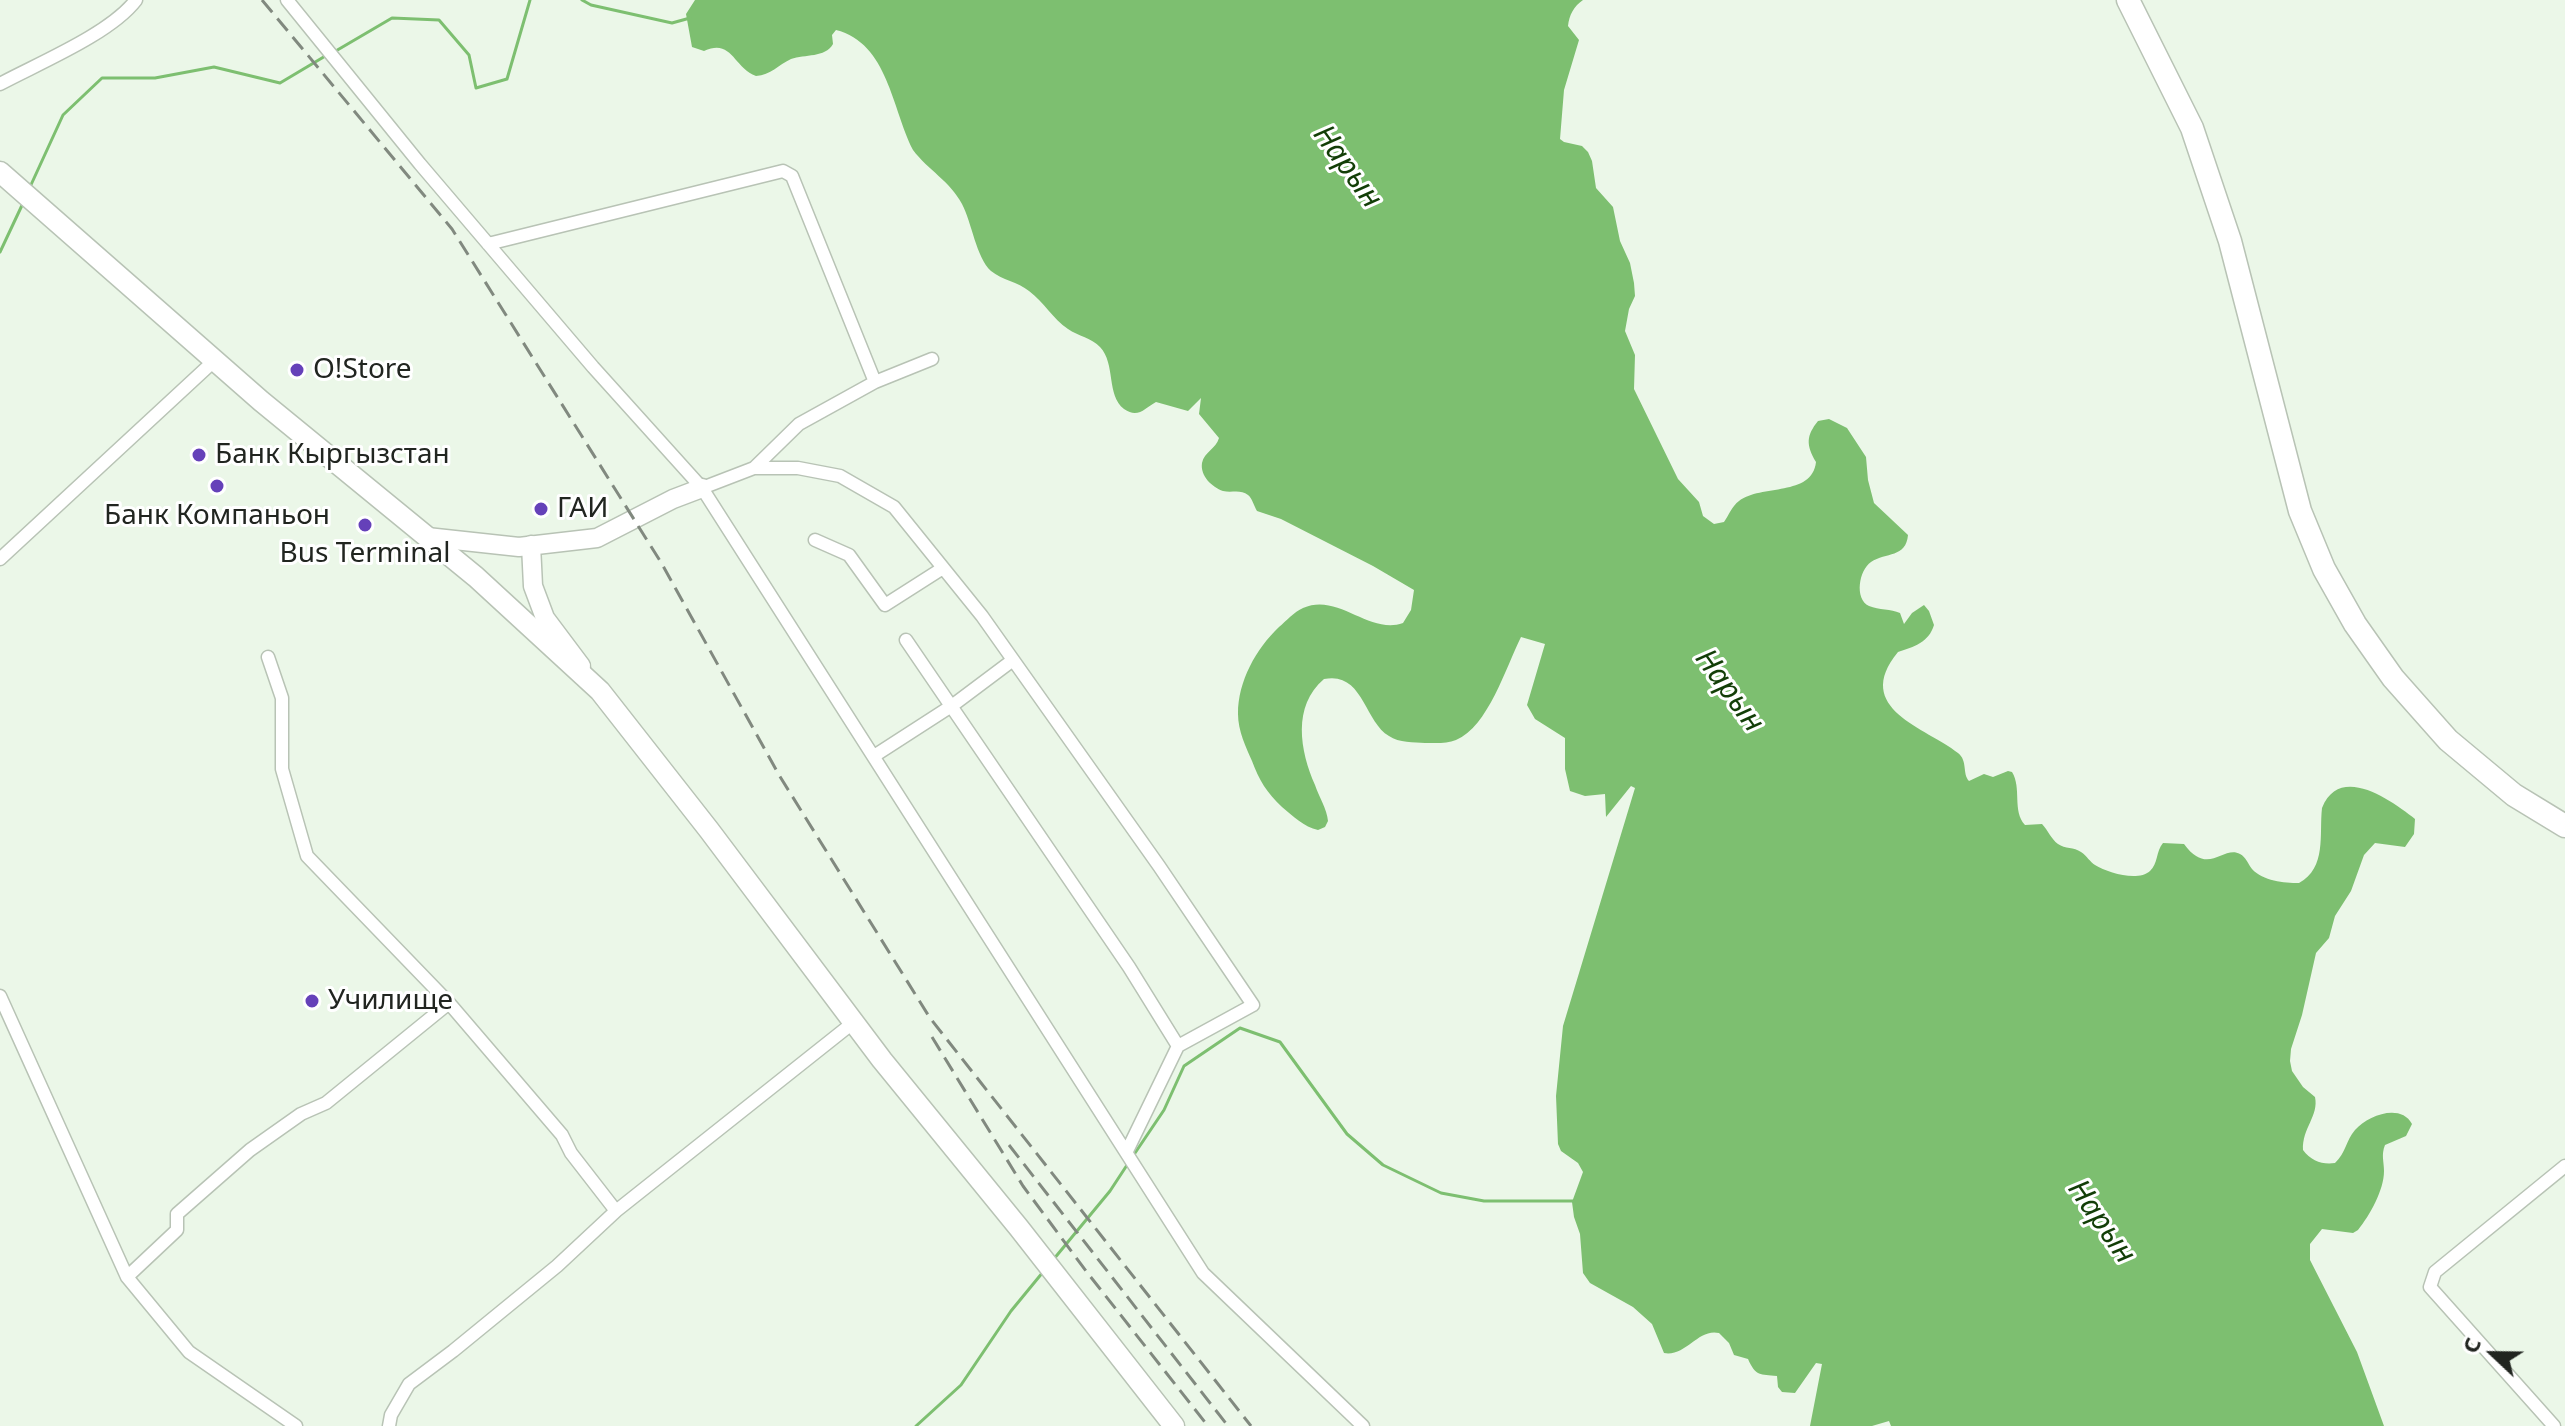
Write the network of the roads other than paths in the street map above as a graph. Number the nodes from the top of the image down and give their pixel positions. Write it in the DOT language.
graph roads {
  1 [pos="136,0"];
  2 [pos="287,0"];
  3 [pos="2128,0"];
  4 [pos="0,84"];
  5 [pos="0,172"];
  6 [pos="488,244"];
  7 [pos="932,359"];
  8 [pos="215,360"];
  9 [pos="875,382"];
  10 [pos="754,468"];
  11 [pos="702,488"];
  12 [pos="427,537"];
  13 [pos="815,540"];
  14 [pos="531,545"];
  15 [pos="0,559"];
  16 [pos="943,568"];
  17 [pos="906,640"];
  18 [pos="268,657"];
  19 [pos="1013,660"];
  20 [pos="600,691"];
  21 [pos="953,705"];
  22 [pos="874,756"];
  23 [pos="2565,826"];
  24 [pos="0,996"];
  25 [pos="449,1003"];
  26 [pos="854,1022"];
  27 [pos="1178,1046"];
  28 [pos="1127,1151"];
  29 [pos="2565,1166"];
  30 [pos="616,1211"];
  31 [pos="127,1277"];
  32 [pos="296,1426"];
  33 [pos="389,1426"];
  34 [pos="1174,1426"];
  35 [pos="1363,1426"];
  36 [pos="2554,1426"];
  1 -- 4 [label="street"];
  2 -- 6 [label="street"];
  3 -- 23 [label="highway"];
  5 -- 8 [label="main road"];
  6 -- 9 [label="street"];
  6 -- 11 [label="street"];
  7 -- 9 [label="street"];
  8 -- 12 [label="main road"];
  8 -- 15 [label="street"];
  9 -- 10 [label="street"];
  10 -- 11 [label="street"];
  10 -- 16 [label="street"];
  11 -- 14 [label="street"];
  11 -- 22 [label="street"];
  12 -- 14 [label="street"];
  12 -- 20 [label="main road"];
  13 -- 16 [label="street"];
  14 -- 20 [label="street"];
  16 -- 19 [label="street"];
  17 -- 21 [label="street"];
  18 -- 25 [label="street"];
  19 -- 21 [label="street"];
  19 -- 27 [label="street"];
  20 -- 26 [label="main road"];
  21 -- 22 [label="street"];
  21 -- 27 [label="street"];
  22 -- 28 [label="street"];
  24 -- 31 [label="street"];
  25 -- 30 [label="street"];
  25 -- 31 [label="street"];
  26 -- 30 [label="street"];
  26 -- 34 [label="main road"];
  27 -- 28 [label="street"];
  28 -- 35 [label="street"];
  29 -- 36 [label="street"];
  30 -- 33 [label="street"];
  31 -- 32 [label="street"];
}
